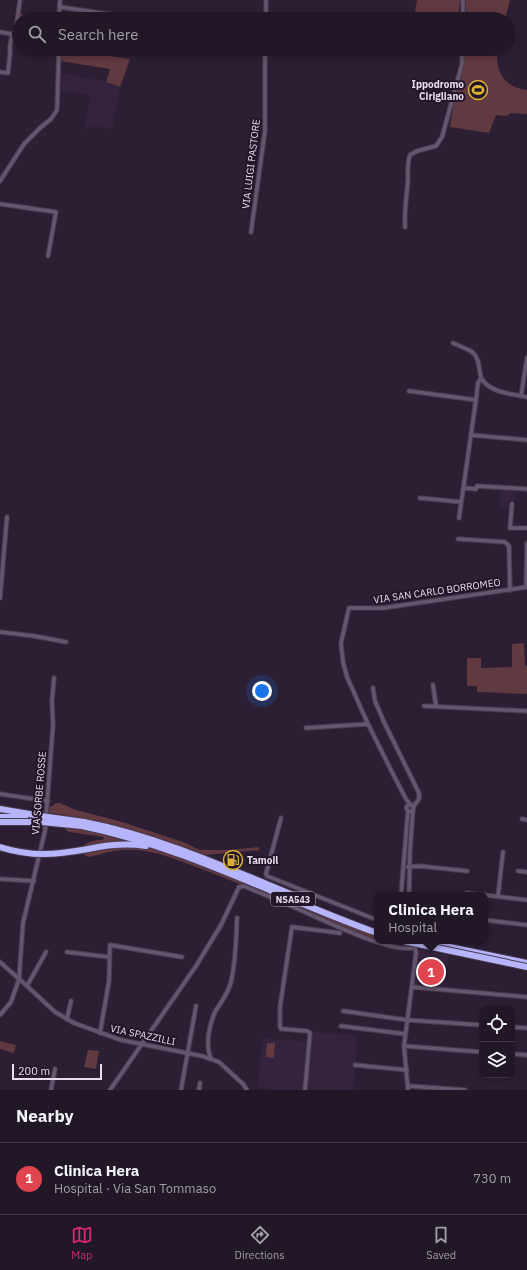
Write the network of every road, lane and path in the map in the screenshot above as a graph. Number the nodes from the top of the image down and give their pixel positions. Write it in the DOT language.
graph roads {
  1 [pos="20,0"];
  2 [pos="60,0"];
  3 [pos="266,0"];
  4 [pos="463,0"];
  5 [pos="60,7"];
  6 [pos="18,12"];
  7 [pos="60,12"];
  8 [pos="94,12"];
  9 [pos="266,12"];
  10 [pos="462,12"];
  11 [pos="0,32"];
  12 [pos="12,34"];
  13 [pos="59,56"];
  14 [pos="266,56"];
  15 [pos="462,56"];
  16 [pos="0,72"];
  17 [pos="0,181"];
  18 [pos="0,204"];
  19 [pos="405,227"];
  20 [pos="251,232"];
  21 [pos="48,256"];
  22 [pos="453,343"];
  23 [pos="527,358"];
  24 [pos="481,378"];
  25 [pos="408,391"];
  26 [pos="521,396"];
  27 [pos="527,397"];
  28 [pos="476,400"];
  29 [pos="471,435"];
  30 [pos="527,440"];
  31 [pos="464,488"];
  32 [pos="527,489"];
  33 [pos="420,498"];
  34 [pos="462,502"];
  35 [pos="512,504"];
  36 [pos="7,517"];
  37 [pos="459,518"];
  38 [pos="527,528"];
  39 [pos="458,539"];
  40 [pos="527,543"];
  41 [pos="527,587"];
  42 [pos="510,590"];
  43 [pos="0,598"];
  44 [pos="0,632"];
  45 [pos="66,642"];
  46 [pos="54,678"];
  47 [pos="432,685"];
  48 [pos="373,688"];
  49 [pos="424,706"];
  50 [pos="436,706"];
  51 [pos="527,711"];
  52 [pos="368,724"];
  53 [pos="306,728"];
  54 [pos="0,794"];
  55 [pos="48,801"];
  56 [pos="411,808"];
  57 [pos="0,809"];
  58 [pos="41,816"];
  59 [pos="0,817"];
  60 [pos="281,818"];
  61 [pos="522,819"];
  62 [pos="527,820"];
  63 [pos="0,822"];
  64 [pos="83,824"];
  65 [pos="407,824"];
  66 [pos="412,824"];
  67 [pos="0,847"];
  68 [pos="167,850"];
  69 [pos="503,852"];
  70 [pos="403,867"];
  71 [pos="410,867"];
  72 [pos="467,871"];
  73 [pos="518,871"];
  74 [pos="527,872"];
  75 [pos="0,879"];
  76 [pos="34,881"];
  77 [pos="401,892"];
  78 [pos="409,892"];
  79 [pos="488,895"];
  80 [pos="498,896"];
  81 [pos="527,900"];
  82 [pos="237,918"];
  83 [pos="374,919"];
  84 [pos="488,920"];
  85 [pos="527,925"];
  86 [pos="374,927"];
  87 [pos="374,932"];
  88 [pos="340,933"];
  89 [pos="374,941"];
  90 [pos="382,944"];
  91 [pos="418,944"];
  92 [pos="435,944"];
  93 [pos="415,947"];
  94 [pos="46,952"];
  95 [pos="67,952"];
  96 [pos="109,957"];
  97 [pos="182,957"];
  98 [pos="0,962"];
  99 [pos="527,963"];
  100 [pos="527,968"];
  101 [pos="20,979"];
  102 [pos="27,986"];
  103 [pos="412,987"];
  104 [pos="527,997"];
  105 [pos="71,1001"];
  106 [pos="196,1006"];
  107 [pos="343,1011"];
  108 [pos="0,1015"];
  109 [pos="67,1019"];
  110 [pos="407,1020"];
  111 [pos="479,1025"];
  112 [pos="342,1026"];
  113 [pos="515,1027"];
  114 [pos="527,1028"];
  115 [pos="100,1034"];
  116 [pos="405,1034"];
  117 [pos="142,1045"];
  118 [pos="404,1046"];
  119 [pos="479,1052"];
  120 [pos="188,1053"];
  121 [pos="515,1054"];
  122 [pos="527,1055"];
  123 [pos="211,1059"];
  124 [pos="355,1066"];
  125 [pos="55,1070"];
  126 [pos="407,1070"];
  127 [pos="200,1083"];
  128 [pos="408,1088"];
  129 [pos="51,1090"];
  130 [pos="110,1090"];
  131 [pos="181,1090"];
  132 [pos="200,1090"];
  133 [pos="246,1090"];
  134 [pos="306,1090"];
  135 [pos="465,1090"];
  1 -- 6 [label="street"];
  2 -- 5 [label="street"];
  3 -- 9 [label="street"];
  4 -- 10 [label="street"];
  5 -- 7 [label="street"];
  5 -- 8 [label="street"];
  11 -- 12 [label="street"];
  12 -- 16 [label="street"];
  13 -- 17 [label="street"];
  14 -- 20 [label="street, VIA LUIGI PASTORE"];
  15 -- 19 [label="street"];
  18 -- 21 [label="street"];
  22 -- 24 [label="street"];
  23 -- 26 [label="street"];
  24 -- 26 [label="street"];
  24 -- 28 [label="street"];
  25 -- 28 [label="street"];
  26 -- 27 [label="street"];
  28 -- 29 [label="street"];
  29 -- 30 [label="street"];
  29 -- 31 [label="street"];
  31 -- 32 [label="street"];
  31 -- 34 [label="street"];
  33 -- 34 [label="street"];
  34 -- 37 [label="street"];
  35 -- 38 [label="street"];
  36 -- 43 [label="street"];
  39 -- 42 [label="street"];
  40 -- 41 [label="street"];
  41 -- 42 [label="street, VIA SAN CARLO BORROMEO"];
  42 -- 52 [label="street, VIA SAN CARLO BORROMEO"];
  44 -- 45 [label="street"];
  46 -- 55 [label="street, VIA SORBE ROSSE"];
  47 -- 50 [label="street"];
  48 -- 56 [label="street"];
  49 -- 50 [label="street"];
  50 -- 51 [label="street"];
  52 -- 53 [label="street"];
  52 -- 56 [label="street"];
  54 -- 55 [label="street"];
  55 -- 76 [label="street, VIA SORBE ROSSE"];
  56 -- 65 [label="street"];
  56 -- 66 [label="street"];
  57 -- 58 [label="highway, NSA543"];
  58 -- 59 [label="highway, NSA543"];
  58 -- 64 [label="highway, NSA543, bridge"];
  60 -- 83 [label="street"];
  61 -- 62 [label="street"];
  63 -- 64 [label="highway, NSA543, bridge"];
  64 -- 68 [label="highway, NSA543"];
  64 -- 86 [label="highway, NSA543"];
  65 -- 66 [label="street"];
  65 -- 70 [label="street"];
  66 -- 71 [label="street"];
  67 -- 68 [label="highway, NSA543, bridge"];
  68 -- 87 [label="highway, NSA543"];
  69 -- 80 [label="street"];
  70 -- 71 [label="street"];
  70 -- 77 [label="street"];
  71 -- 72 [label="street"];
  71 -- 78 [label="street"];
  73 -- 74 [label="street"];
  75 -- 76 [label="street"];
  76 -- 101 [label="street, VIA SORBE ROSSE"];
  79 -- 80 [label="street"];
  80 -- 81 [label="street"];
  82 -- 123 [label="street"];
  84 -- 85 [label="street"];
  88 -- 134 [label="street"];
  89 -- 117 [label="street"];
  90 -- 93 [label="street"];
  91 -- 100 [label="highway, bridge"];
  92 -- 99 [label="highway"];
  93 -- 103 [label="street"];
  94 -- 102 [label="street"];
  95 -- 96 [label="street"];
  96 -- 97 [label="street"];
  96 -- 115 [label="street"];
  98 -- 101 [label="street"];
  101 -- 102 [label="street"];
  101 -- 108 [label="street, VIA SORBE ROSSE"];
  102 -- 109 [label="street"];
  103 -- 104 [label="street"];
  103 -- 110 [label="street"];
  105 -- 109 [label="street"];
  106 -- 120 [label="street"];
  107 -- 110 [label="street"];
  109 -- 115 [label="street, VIA SPAZZILLI"];
  110 -- 111 [label="street"];
  110 -- 116 [label="street"];
  112 -- 116 [label="street"];
  113 -- 114 [label="street"];
  115 -- 117 [label="street, VIA SPAZZILLI"];
  116 -- 118 [label="street"];
  117 -- 120 [label="street, VIA SPAZZILLI"];
  117 -- 130 [label="street"];
  118 -- 119 [label="street"];
  118 -- 126 [label="street"];
  120 -- 123 [label="street, VIA SPAZZILLI"];
  120 -- 131 [label="street"];
  121 -- 122 [label="street"];
  123 -- 133 [label="street, VIA SPAZZILLI"];
  124 -- 126 [label="street"];
  125 -- 129 [label="street"];
  126 -- 128 [label="street"];
  127 -- 132 [label="street"];
  128 -- 135 [label="street"];
}
